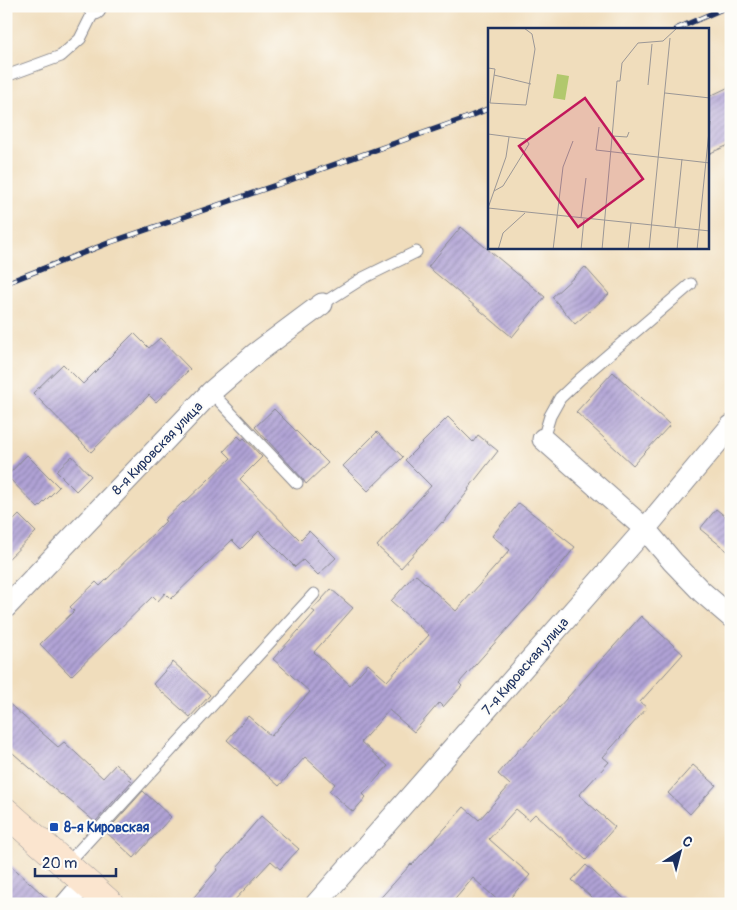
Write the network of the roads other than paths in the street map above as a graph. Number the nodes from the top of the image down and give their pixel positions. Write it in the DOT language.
graph roads {
  1 [pos="94,7"];
  2 [pos="6,76"];
  3 [pos="416,252"];
  4 [pos="691,284"];
  5 [pos="322,304"];
  6 [pos="210,392"];
  7 [pos="731,426"];
  8 [pos="543,439"];
  9 [pos="297,482"];
  10 [pos="646,529"];
  11 [pos="314,594"];
  12 [pos="6,607"];
  13 [pos="731,617"];
  14 [pos="6,812"];
  15 [pos="75,873"];
  16 [pos="66,904"];
  17 [pos="110,904"];
  18 [pos="316,904"];
  1 -- 2 [label="lane"];
  3 -- 5 [label="lane"];
  4 -- 8 [label="lane"];
  5 -- 6 [label="street, 8-я Кировская улица"];
  6 -- 9 [label="lane"];
  6 -- 12 [label="street, 8-я Кировская улица"];
  7 -- 10 [label="street, 7-я Кировская улица"];
  8 -- 10 [label="street"];
  10 -- 13 [label="street"];
  10 -- 18 [label="street, 7-я Кировская улица"];
  11 -- 15 [label="lane"];
  14 -- 15 [label="main road"];
  15 -- 16 [label="street"];
  15 -- 17 [label="main road"];
}
